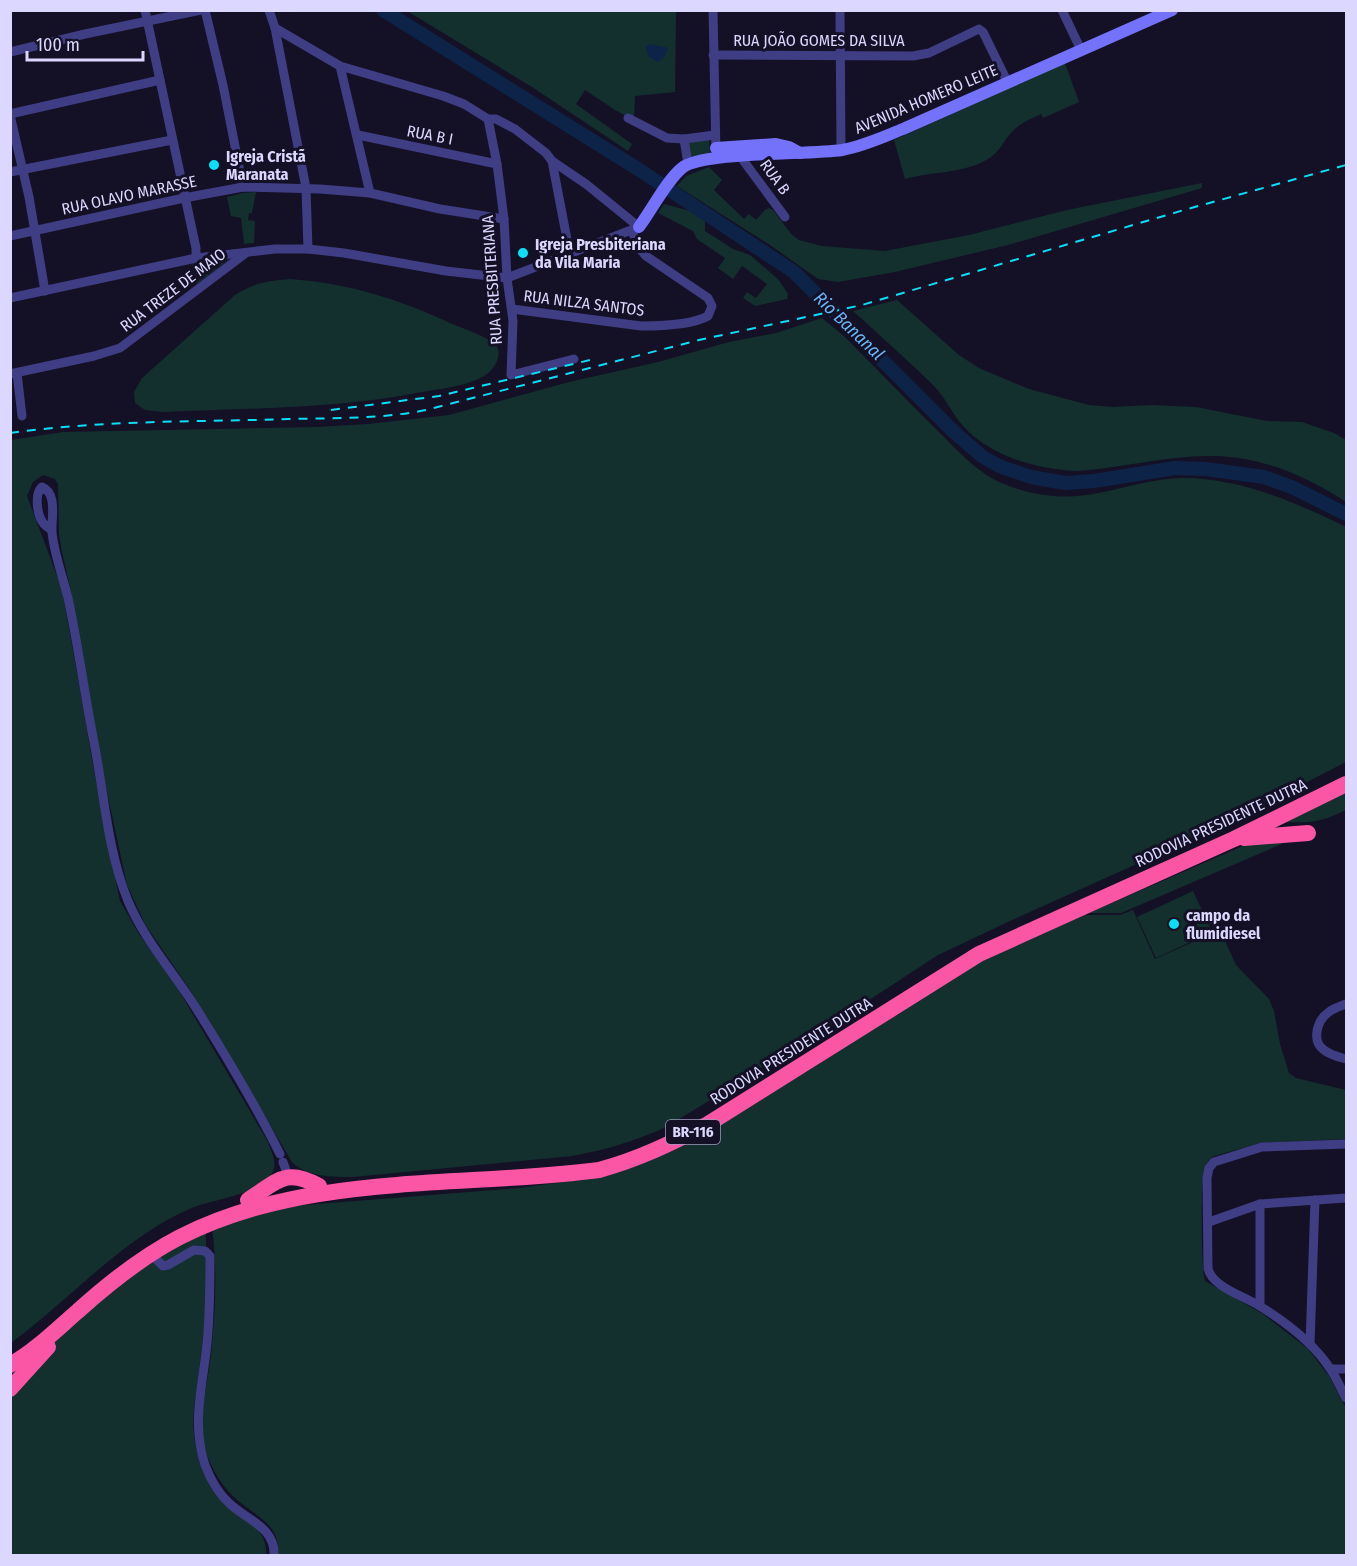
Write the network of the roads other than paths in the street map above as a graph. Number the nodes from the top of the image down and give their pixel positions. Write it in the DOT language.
graph roads {
  1 [pos="145,10"];
  2 [pos="203,10"];
  3 [pos="268,10"];
  4 [pos="713,10"];
  5 [pos="840,10"];
  6 [pos="1062,10"];
  7 [pos="1172,10"];
  8 [pos="1152,15"];
  9 [pos="148,21"];
  10 [pos="275,28"];
  11 [pos="1081,50"];
  12 [pos="10,52"];
  13 [pos="712,55"];
  14 [pos="840,55"];
  15 [pos="340,66"];
  16 [pos="366,74"];
  17 [pos="160,80"];
  18 [pos="1008,83"];
  19 [pos="346,90"];
  20 [pos="10,114"];
  21 [pos="628,118"];
  22 [pos="488,119"];
  23 [pos="357,135"];
  24 [pos="684,139"];
  25 [pos="172,140"];
  26 [pos="716,147"];
  27 [pos="841,150"];
  28 [pos="801,153"];
  29 [pos="740,156"];
  30 [pos="552,161"];
  31 [pos="497,164"];
  32 [pos="688,164"];
  33 [pos="24,170"];
  34 [pos="10,172"];
  35 [pos="243,187"];
  36 [pos="306,188"];
  37 [pos="370,193"];
  38 [pos="184,198"];
  39 [pos="785,217"];
  40 [pos="504,219"];
  41 [pos="635,229"];
  42 [pos="36,231"];
  43 [pos="10,236"];
  44 [pos="308,249"];
  45 [pos="248,251"];
  46 [pos="570,255"];
  47 [pos="196,258"];
  48 [pos="507,278"];
  49 [pos="45,291"];
  50 [pos="10,298"];
  51 [pos="512,309"];
  52 [pos="574,359"];
  53 [pos="14,374"];
  54 [pos="22,416"];
  55 [pos="51,530"];
  56 [pos="1347,771"];
  57 [pos="1347,783"];
  58 [pos="1308,833"];
  59 [pos="1234,839"];
  60 [pos="1347,1004"];
  61 [pos="1347,1059"];
  62 [pos="1347,1144"];
  63 [pos="284,1164"];
  64 [pos="319,1186"];
  65 [pos="1347,1198"];
  66 [pos="248,1200"];
  67 [pos="1315,1200"];
  68 [pos="1260,1204"];
  69 [pos="1209,1222"];
  70 [pos="151,1254"];
  71 [pos="1260,1306"];
  72 [pos="79,1310"];
  73 [pos="1311,1344"];
  74 [pos="10,1351"];
  75 [pos="10,1365"];
  76 [pos="1347,1369"];
  77 [pos="1331,1370"];
  78 [pos="10,1389"];
  79 [pos="1347,1398"];
  80 [pos="274,1556"];
  1 -- 9 [label="street"];
  2 -- 9 [label="street"];
  2 -- 35 [label="street"];
  3 -- 10 [label="street"];
  4 -- 13 [label="street"];
  5 -- 14 [label="street"];
  6 -- 11 [label="street"];
  7 -- 8 [label="street, AVENIDA HOMERO LEITE"];
  8 -- 11 [label="street, AVENIDA HOMERO LEITE"];
  9 -- 12 [label="street"];
  9 -- 17 [label="street"];
  10 -- 15 [label="street"];
  10 -- 36 [label="street"];
  11 -- 18 [label="street, AVENIDA HOMERO LEITE"];
  13 -- 14 [label="street, RUA JOÃO GOMES DA SILVA"];
  13 -- 26 [label="street"];
  14 -- 18 [label="street, RUA JOÃO GOMES DA SILVA"];
  14 -- 27 [label="street"];
  15 -- 16 [label="street"];
  15 -- 19 [label="street"];
  16 -- 19 [label="street"];
  16 -- 22 [label="street"];
  17 -- 20 [label="street"];
  17 -- 25 [label="street"];
  18 -- 27 [label="street, AVENIDA HOMERO LEITE"];
  19 -- 23 [label="street"];
  20 -- 33 [label="street"];
  21 -- 24 [label="street"];
  22 -- 30 [label="street"];
  22 -- 31 [label="street, RUA PRESBITERIANA"];
  23 -- 31 [label="street, RUA B I"];
  23 -- 37 [label="street"];
  24 -- 26 [label="street"];
  24 -- 32 [label="street"];
  25 -- 33 [label="street"];
  25 -- 38 [label="street"];
  26 -- 28 [label="street"];
  26 -- 29 [label="street, AVENIDA HOMERO LEITE"];
  26 -- 32 [label="street, AVENIDA HOMERO LEITE"];
  27 -- 28 [label="street, AVENIDA HOMERO LEITE"];
  28 -- 29 [label="street, AVENIDA HOMERO LEITE"];
  29 -- 39 [label="street, RUA B"];
  30 -- 41 [label="street"];
  30 -- 46 [label="street"];
  31 -- 40 [label="street, RUA PRESBITERIANA"];
  32 -- 41 [label="street, AVENIDA HOMERO LEITE"];
  33 -- 34 [label="street"];
  33 -- 42 [label="street"];
  35 -- 36 [label="street, RUA OLAVO MARASSE"];
  35 -- 38 [label="street, RUA OLAVO MARASSE"];
  36 -- 37 [label="street, RUA OLAVO MARASSE"];
  36 -- 44 [label="street"];
  37 -- 40 [label="street, RUA OLAVO MARASSE"];
  38 -- 42 [label="street, RUA OLAVO MARASSE"];
  38 -- 47 [label="street"];
  40 -- 48 [label="street, RUA PRESBITERIANA"];
  41 -- 46 [label="street"];
  41 -- 51 [label="street, RUA NILZA SANTOS"];
  42 -- 43 [label="street, RUA OLAVO MARASSE"];
  42 -- 49 [label="street"];
  44 -- 45 [label="street"];
  44 -- 48 [label="street"];
  45 -- 47 [label="street"];
  45 -- 53 [label="street, RUA TREZE DE MAIO"];
  46 -- 48 [label="street"];
  47 -- 49 [label="street"];
  48 -- 51 [label="street, RUA PRESBITERIANA"];
  49 -- 50 [label="street"];
  51 -- 52 [label="street, RUA PRESBITERIANA"];
  53 -- 54 [label="street"];
  55 -- 63 [label="street"];
  56 -- 64 [label="highway, RODOVIA PRESIDENTE DUTRA / BR-116"];
  57 -- 59 [label="highway, RODOVIA PRESIDENTE DUTRA / BR-116"];
  58 -- 59 [label="highway"];
  59 -- 70 [label="highway, RODOVIA PRESIDENTE DUTRA / BR-116"];
  60 -- 61 [label="street"];
  62 -- 69 [label="street"];
  63 -- 64 [label="highway"];
  63 -- 66 [label="highway"];
  64 -- 66 [label="highway, RODOVIA PRESIDENTE DUTRA / BR-116"];
  65 -- 67 [label="street"];
  66 -- 74 [label="highway, RODOVIA PRESIDENTE DUTRA / BR-116"];
  67 -- 68 [label="street"];
  67 -- 73 [label="street"];
  68 -- 69 [label="street"];
  68 -- 71 [label="street"];
  69 -- 71 [label="street"];
  70 -- 72 [label="highway, RODOVIA PRESIDENTE DUTRA / BR-116"];
  70 -- 80 [label="street"];
  71 -- 73 [label="street"];
  72 -- 75 [label="highway, RODOVIA PRESIDENTE DUTRA / BR-116"];
  72 -- 78 [label="highway"];
  73 -- 77 [label="street"];
  76 -- 77 [label="street"];
  77 -- 79 [label="street"];
}
